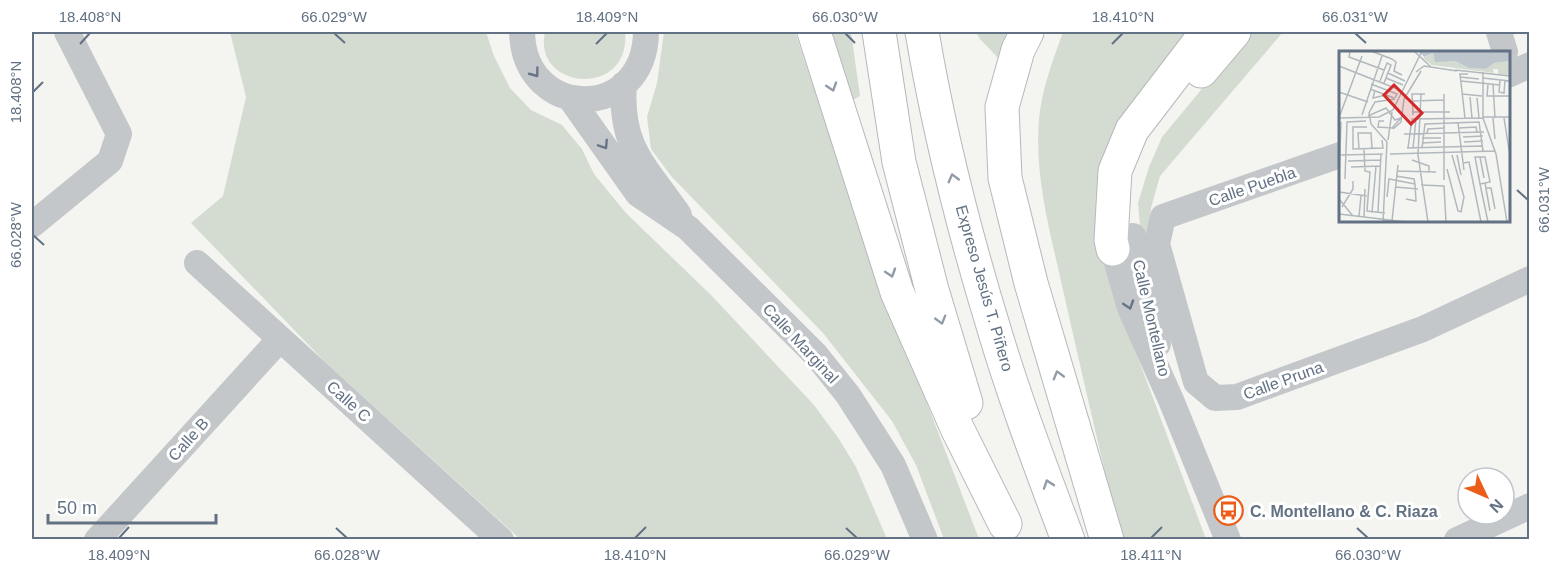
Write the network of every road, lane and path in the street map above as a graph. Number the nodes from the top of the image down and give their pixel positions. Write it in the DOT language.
graph roads {
  1 [pos="67,32"];
  2 [pos="522,32"];
  3 [pos="646,32"];
  4 [pos="814,32"];
  5 [pos="859,32"];
  6 [pos="879,32"];
  7 [pos="922,32"];
  8 [pos="1027,32"];
  9 [pos="1040,32"];
  10 [pos="1208,32"];
  11 [pos="1234,32"];
  12 [pos="1499,32"];
  13 [pos="1507,51"];
  14 [pos="624,84"];
  15 [pos="570,98"];
  16 [pos="1339,156"];
  17 [pos="899,162"];
  18 [pos="1163,217"];
  19 [pos="32,225"];
  20 [pos="688,228"];
  21 [pos="1123,243"];
  22 [pos="197,263"];
  23 [pos="1530,279"];
  24 [pos="1031,283"];
  25 [pos="280,339"];
  26 [pos="1530,506"];
  27 [pos="1008,532"];
  28 [pos="97,540"];
  29 [pos="501,540"];
  30 [pos="925,540"];
  31 [pos="1068,540"];
  32 [pos="1107,540"];
  33 [pos="1228,540"];
  34 [pos="1457,540"];
  1 -- 19 [label="street"];
  2 -- 15 [label="street, one-way"];
  3 -- 14 [label="street"];
  4 -- 27 [label="highway, one-way"];
  5 -- 17 [label="highway"];
  6 -- 17 [label="highway"];
  31 -- 7 [label="highway, Expreso Jesús T. Piñero, one-way"];
  8 -- 24 [label="highway"];
  9 -- 24 [label="highway"];
  10 -- 21 [label="highway"];
  11 -- 21 [label="highway"];
  12 -- 13 [label="street"];
  14 -- 15 [label="street"];
  14 -- 20 [label="street, Calle Marginal"];
  15 -- 20 [label="street, Calle Marginal, one-way"];
  16 -- 18 [label="street, Calle Puebla"];
  17 -- 27 [label="highway, one-way"];
  18 -- 23 [label="street, Calle Pruna"];
  20 -- 30 [label="street, Calle Marginal"];
  21 -- 33 [label="street, Calle Montellano"];
  22 -- 25 [label="street, Calle C"];
  32 -- 24 [label="highway, one-way"];
  25 -- 28 [label="street, Calle B"];
  25 -- 29 [label="street, Calle C"];
  26 -- 34 [label="street"];
}
